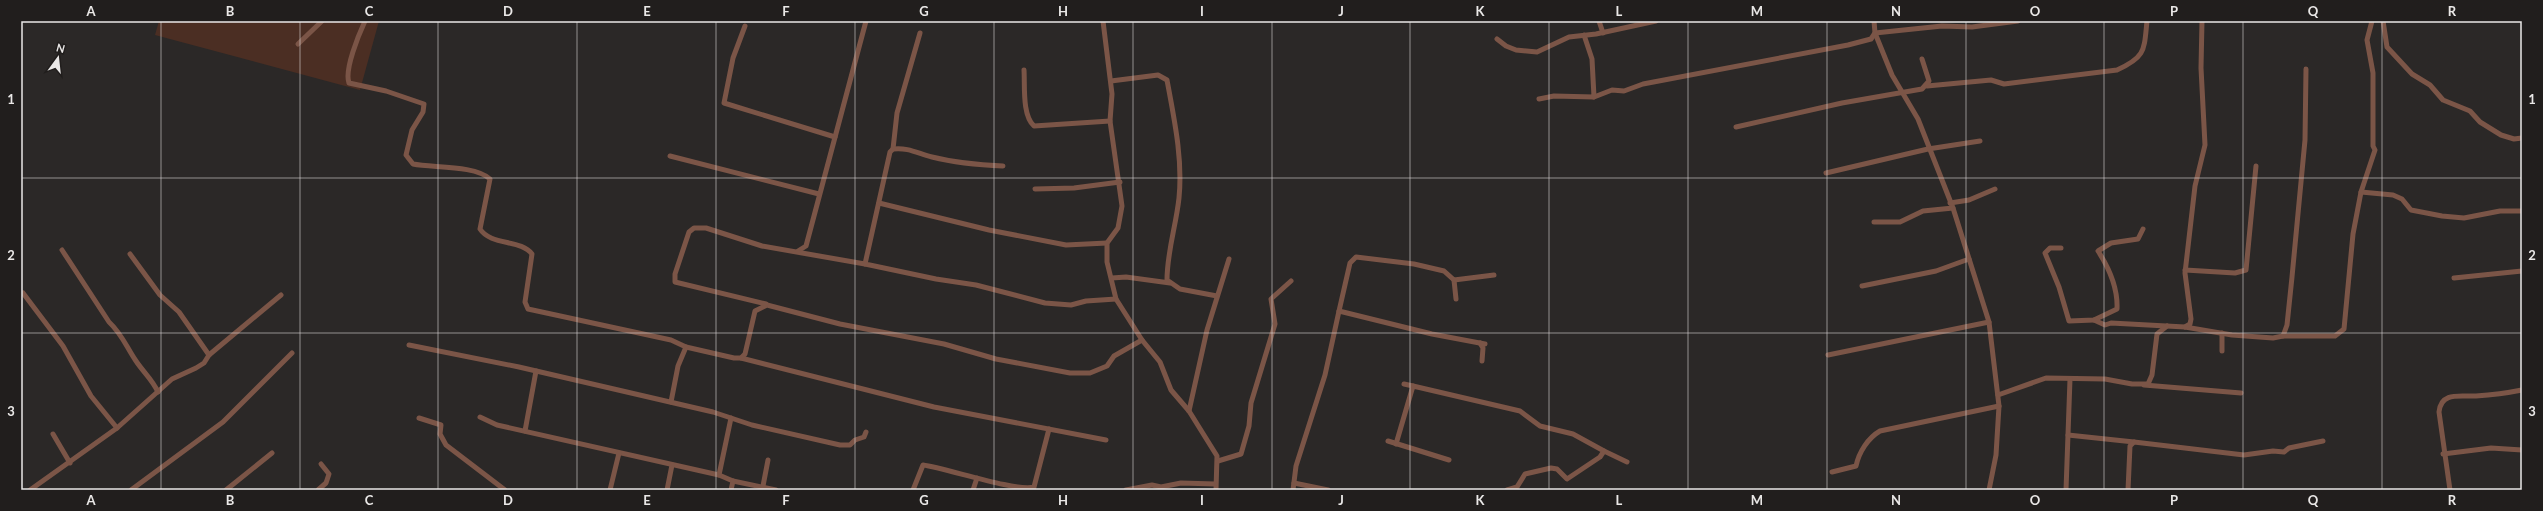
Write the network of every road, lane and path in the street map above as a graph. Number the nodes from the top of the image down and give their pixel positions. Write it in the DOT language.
graph roads {
  1 [pos="322,21"];
  2 [pos="364,21"];
  3 [pos="866,21"];
  4 [pos="1103,21"];
  5 [pos="1599,21"];
  6 [pos="1656,21"];
  7 [pos="1874,21"];
  8 [pos="2018,21"];
  9 [pos="2147,21"];
  10 [pos="2202,21"];
  11 [pos="2372,21"];
  12 [pos="2383,21"];
  13 [pos="745,26"];
  14 [pos="920,33"];
  15 [pos="1603,33"];
  16 [pos="1875,33"];
  17 [pos="1584,35"];
  18 [pos="1497,39"];
  19 [pos="298,44"];
  20 [pos="1922,59"];
  21 [pos="2306,69"];
  22 [pos="1024,70"];
  23 [pos="1111,81"];
  24 [pos="1927,86"];
  25 [pos="1901,92"];
  26 [pos="1594,97"];
  27 [pos="1539,99"];
  28 [pos="1110,121"];
  29 [pos="1736,127"];
  30 [pos="835,137"];
  31 [pos="2522,138"];
  32 [pos="1980,141"];
  33 [pos="893,149"];
  34 [pos="1928,149"];
  35 [pos="670,156"];
  36 [pos="1003,166"];
  37 [pos="2256,166"];
  38 [pos="1826,173"];
  39 [pos="1120,182"];
  40 [pos="1035,189"];
  41 [pos="1995,189"];
  42 [pos="2361,192"];
  43 [pos="819,194"];
  44 [pos="879,203"];
  45 [pos="1952,205"];
  46 [pos="2522,211"];
  47 [pos="1874,222"];
  48 [pos="2143,229"];
  49 [pos="1107,243"];
  50 [pos="2061,248"];
  51 [pos="62,250"];
  52 [pos="798,251"];
  53 [pos="130,254"];
  54 [pos="1229,259"];
  55 [pos="1969,259"];
  56 [pos="865,264"];
  57 [pos="2185,270"];
  58 [pos="2522,271"];
  59 [pos="1494,275"];
  60 [pos="1112,278"];
  61 [pos="2454,278"];
  62 [pos="1454,280"];
  63 [pos="1291,281"];
  64 [pos="1170,283"];
  65 [pos="1862,286"];
  66 [pos="23,293"];
  67 [pos="281,295"];
  68 [pos="1217,296"];
  69 [pos="1116,299"];
  70 [pos="1456,299"];
  71 [pos="767,305"];
  72 [pos="1339,311"];
  73 [pos="2094,320"];
  74 [pos="1989,322"];
  75 [pos="2168,326"];
  76 [pos="2185,327"];
  77 [pos="2222,333"];
  78 [pos="2283,336"];
  79 [pos="1142,340"];
  80 [pos="409,345"];
  81 [pos="686,347"];
  82 [pos="2222,351"];
  83 [pos="292,353"];
  84 [pos="209,355"];
  85 [pos="1828,355"];
  86 [pos="741,358"];
  87 [pos="1482,361"];
  88 [pos="536,371"];
  89 [pos="2070,379"];
  90 [pos="1404,384"];
  91 [pos="2143,385"];
  92 [pos="1413,386"];
  93 [pos="2522,390"];
  94 [pos="158,392"];
  95 [pos="2240,393"];
  96 [pos="1998,395"];
  97 [pos="671,402"];
  98 [pos="2000,406"];
  99 [pos="1188,411"];
  100 [pos="480,417"];
  101 [pos="419,418"];
  102 [pos="731,418"];
  103 [pos="117,428"];
  104 [pos="1049,429"];
  105 [pos="525,431"];
  106 [pos="866,432"];
  107 [pos="53,434"];
  108 [pos="2068,435"];
  109 [pos="1106,440"];
  110 [pos="1388,441"];
  111 [pos="2323,441"];
  112 [pos="2134,442"];
  113 [pos="1396,444"];
  114 [pos="2522,450"];
  115 [pos="1604,451"];
  116 [pos="272,453"];
  117 [pos="619,454"];
  118 [pos="2443,454"];
  119 [pos="768,460"];
  120 [pos="1449,460"];
  121 [pos="1218,461"];
  122 [pos="1627,462"];
  123 [pos="70,463"];
  124 [pos="321,464"];
  125 [pos="672,465"];
  126 [pos="1832,472"];
  127 [pos="719,475"];
  128 [pos="977,478"];
  129 [pos="733,481"];
  130 [pos="1294,483"];
  131 [pos="764,486"];
  132 [pos="1216,487"];
  133 [pos="30,490"];
  134 [pos="131,490"];
  135 [pos="226,490"];
  136 [pos="318,490"];
  137 [pos="505,490"];
  138 [pos="610,490"];
  139 [pos="668,490"];
  140 [pos="730,490"];
  141 [pos="776,490"];
  142 [pos="913,490"];
  143 [pos="973,490"];
  144 [pos="1126,490"];
  145 [pos="1293,490"];
  146 [pos="1328,490"];
  147 [pos="1507,490"];
  148 [pos="1990,490"];
  149 [pos="2066,490"];
  150 [pos="2128,490"];
  151 [pos="2450,490"];
  1 -- 19 [label="street"];
  2 -- 81 [label="street"];
  3 -- 30 [label="street"];
  4 -- 23 [label="street"];
  5 -- 15 [label="street"];
  6 -- 15 [label="street"];
  7 -- 16 [label="street"];
  8 -- 16 [label="street"];
  9 -- 24 [label="street"];
  10 -- 57 [label="street"];
  11 -- 42 [label="street"];
  12 -- 31 [label="street"];
  13 -- 30 [label="street"];
  14 -- 33 [label="street"];
  15 -- 17 [label="street"];
  16 -- 25 [label="street"];
  16 -- 26 [label="street"];
  17 -- 18 [label="street"];
  17 -- 26 [label="street"];
  20 -- 24 [label="street"];
  21 -- 78 [label="street"];
  22 -- 28 [label="street"];
  23 -- 28 [label="street"];
  23 -- 64 [label="street"];
  24 -- 25 [label="street"];
  25 -- 29 [label="street"];
  25 -- 34 [label="street"];
  26 -- 27 [label="street"];
  28 -- 39 [label="street"];
  30 -- 43 [label="street"];
  32 -- 34 [label="street"];
  33 -- 36 [label="street"];
  33 -- 44 [label="street"];
  34 -- 38 [label="street"];
  34 -- 45 [label="street"];
  35 -- 43 [label="street"];
  37 -- 57 [label="street"];
  39 -- 40 [label="street"];
  39 -- 49 [label="street"];
  41 -- 45 [label="street"];
  42 -- 46 [label="street"];
  42 -- 78 [label="street"];
  43 -- 52 [label="street"];
  44 -- 49 [label="street"];
  44 -- 56 [label="street"];
  45 -- 47 [label="street"];
  45 -- 55 [label="street"];
  48 -- 73 [label="street"];
  49 -- 60 [label="street"];
  50 -- 73 [label="street"];
  51 -- 94 [label="street"];
  52 -- 56 [label="street"];
  52 -- 71 [label="street"];
  53 -- 84 [label="street"];
  54 -- 68 [label="street"];
  55 -- 65 [label="street"];
  55 -- 74 [label="street"];
  56 -- 69 [label="street"];
  57 -- 76 [label="street"];
  58 -- 61 [label="street"];
  59 -- 62 [label="street"];
  60 -- 64 [label="street"];
  60 -- 69 [label="street"];
  62 -- 70 [label="street"];
  62 -- 72 [label="street"];
  63 -- 121 [label="street"];
  64 -- 68 [label="street"];
  66 -- 103 [label="street"];
  67 -- 84 [label="street"];
  68 -- 99 [label="street"];
  69 -- 79 [label="street"];
  71 -- 79 [label="street"];
  71 -- 86 [label="street"];
  72 -- 87 [label="street"];
  72 -- 130 [label="street"];
  73 -- 75 [label="street"];
  74 -- 85 [label="street"];
  74 -- 96 [label="street"];
  75 -- 76 [label="street"];
  75 -- 91 [label="street"];
  76 -- 77 [label="street"];
  77 -- 78 [label="street"];
  77 -- 82 [label="street"];
  79 -- 99 [label="street"];
  80 -- 88 [label="street"];
  81 -- 86 [label="street"];
  81 -- 97 [label="street"];
  83 -- 134 [label="street"];
  84 -- 94 [label="street"];
  86 -- 104 [label="street"];
  88 -- 97 [label="street"];
  88 -- 105 [label="street"];
  89 -- 91 [label="street"];
  89 -- 96 [label="street"];
  89 -- 108 [label="street"];
  90 -- 92 [label="street"];
  91 -- 95 [label="street"];
  92 -- 113 [label="street"];
  92 -- 115 [label="street"];
  93 -- 118 [label="street"];
  94 -- 103 [label="street"];
  96 -- 98 [label="street"];
  97 -- 102 [label="street"];
  98 -- 126 [label="street"];
  98 -- 148 [label="street"];
  99 -- 121 [label="street"];
  100 -- 105 [label="street"];
  101 -- 137 [label="street"];
  102 -- 106 [label="street"];
  102 -- 127 [label="street"];
  103 -- 123 [label="street"];
  104 -- 109 [label="street"];
  104 -- 128 [label="street"];
  105 -- 117 [label="street"];
  107 -- 123 [label="street"];
  108 -- 112 [label="street"];
  108 -- 149 [label="street"];
  110 -- 113 [label="street"];
  111 -- 112 [label="street"];
  112 -- 150 [label="street"];
  113 -- 120 [label="street"];
  114 -- 118 [label="street"];
  115 -- 122 [label="street"];
  115 -- 147 [label="street"];
  116 -- 135 [label="street"];
  117 -- 125 [label="street"];
  117 -- 138 [label="street"];
  118 -- 151 [label="street"];
  119 -- 131 [label="street"];
  121 -- 132 [label="street"];
  123 -- 133 [label="street"];
  124 -- 136 [label="street"];
  125 -- 127 [label="street"];
  125 -- 139 [label="street"];
  127 -- 129 [label="street"];
  128 -- 142 [label="street"];
  128 -- 143 [label="street"];
  129 -- 131 [label="street"];
  129 -- 140 [label="street"];
  130 -- 145 [label="street"];
  130 -- 146 [label="street"];
  131 -- 141 [label="street"];
  132 -- 144 [label="street"];
}
